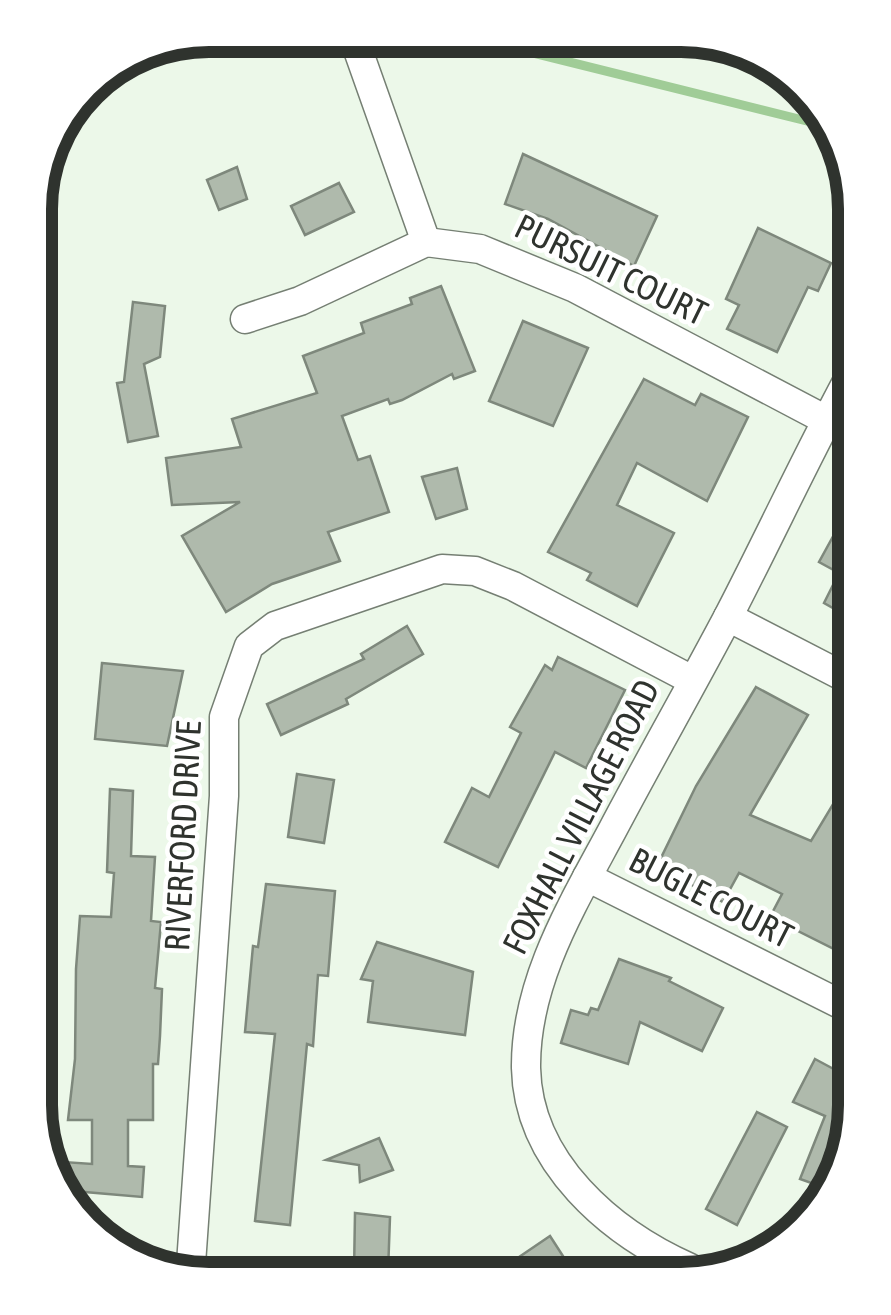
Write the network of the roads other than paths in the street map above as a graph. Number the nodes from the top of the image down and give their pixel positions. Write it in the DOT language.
graph roads {
  1 [pos="359,52"];
  2 [pos="426,242"];
  3 [pos="245,319"];
  4 [pos="838,398"];
  5 [pos="826,420"];
  6 [pos="728,617"];
  7 [pos="838,675"];
  8 [pos="692,680"];
  9 [pos="587,877"];
  10 [pos="838,1003"];
  11 [pos="642,1259"];
  12 [pos="191,1261"];
  1 -- 2 [label="street"];
  2 -- 3 [label="street"];
  2 -- 5 [label="street, PURSUIT COURT"];
  4 -- 5 [label="street, FOXHALL VILLAGE ROAD"];
  5 -- 6 [label="street, FOXHALL VILLAGE ROAD"];
  6 -- 7 [label="street"];
  6 -- 8 [label="street, FOXHALL VILLAGE ROAD"];
  8 -- 9 [label="street, FOXHALL VILLAGE ROAD"];
  8 -- 12 [label="street, RIVERFORD DRIVE"];
  9 -- 10 [label="street, BUGLE COURT"];
  9 -- 11 [label="street, FOXHALL VILLAGE ROAD"];
}
